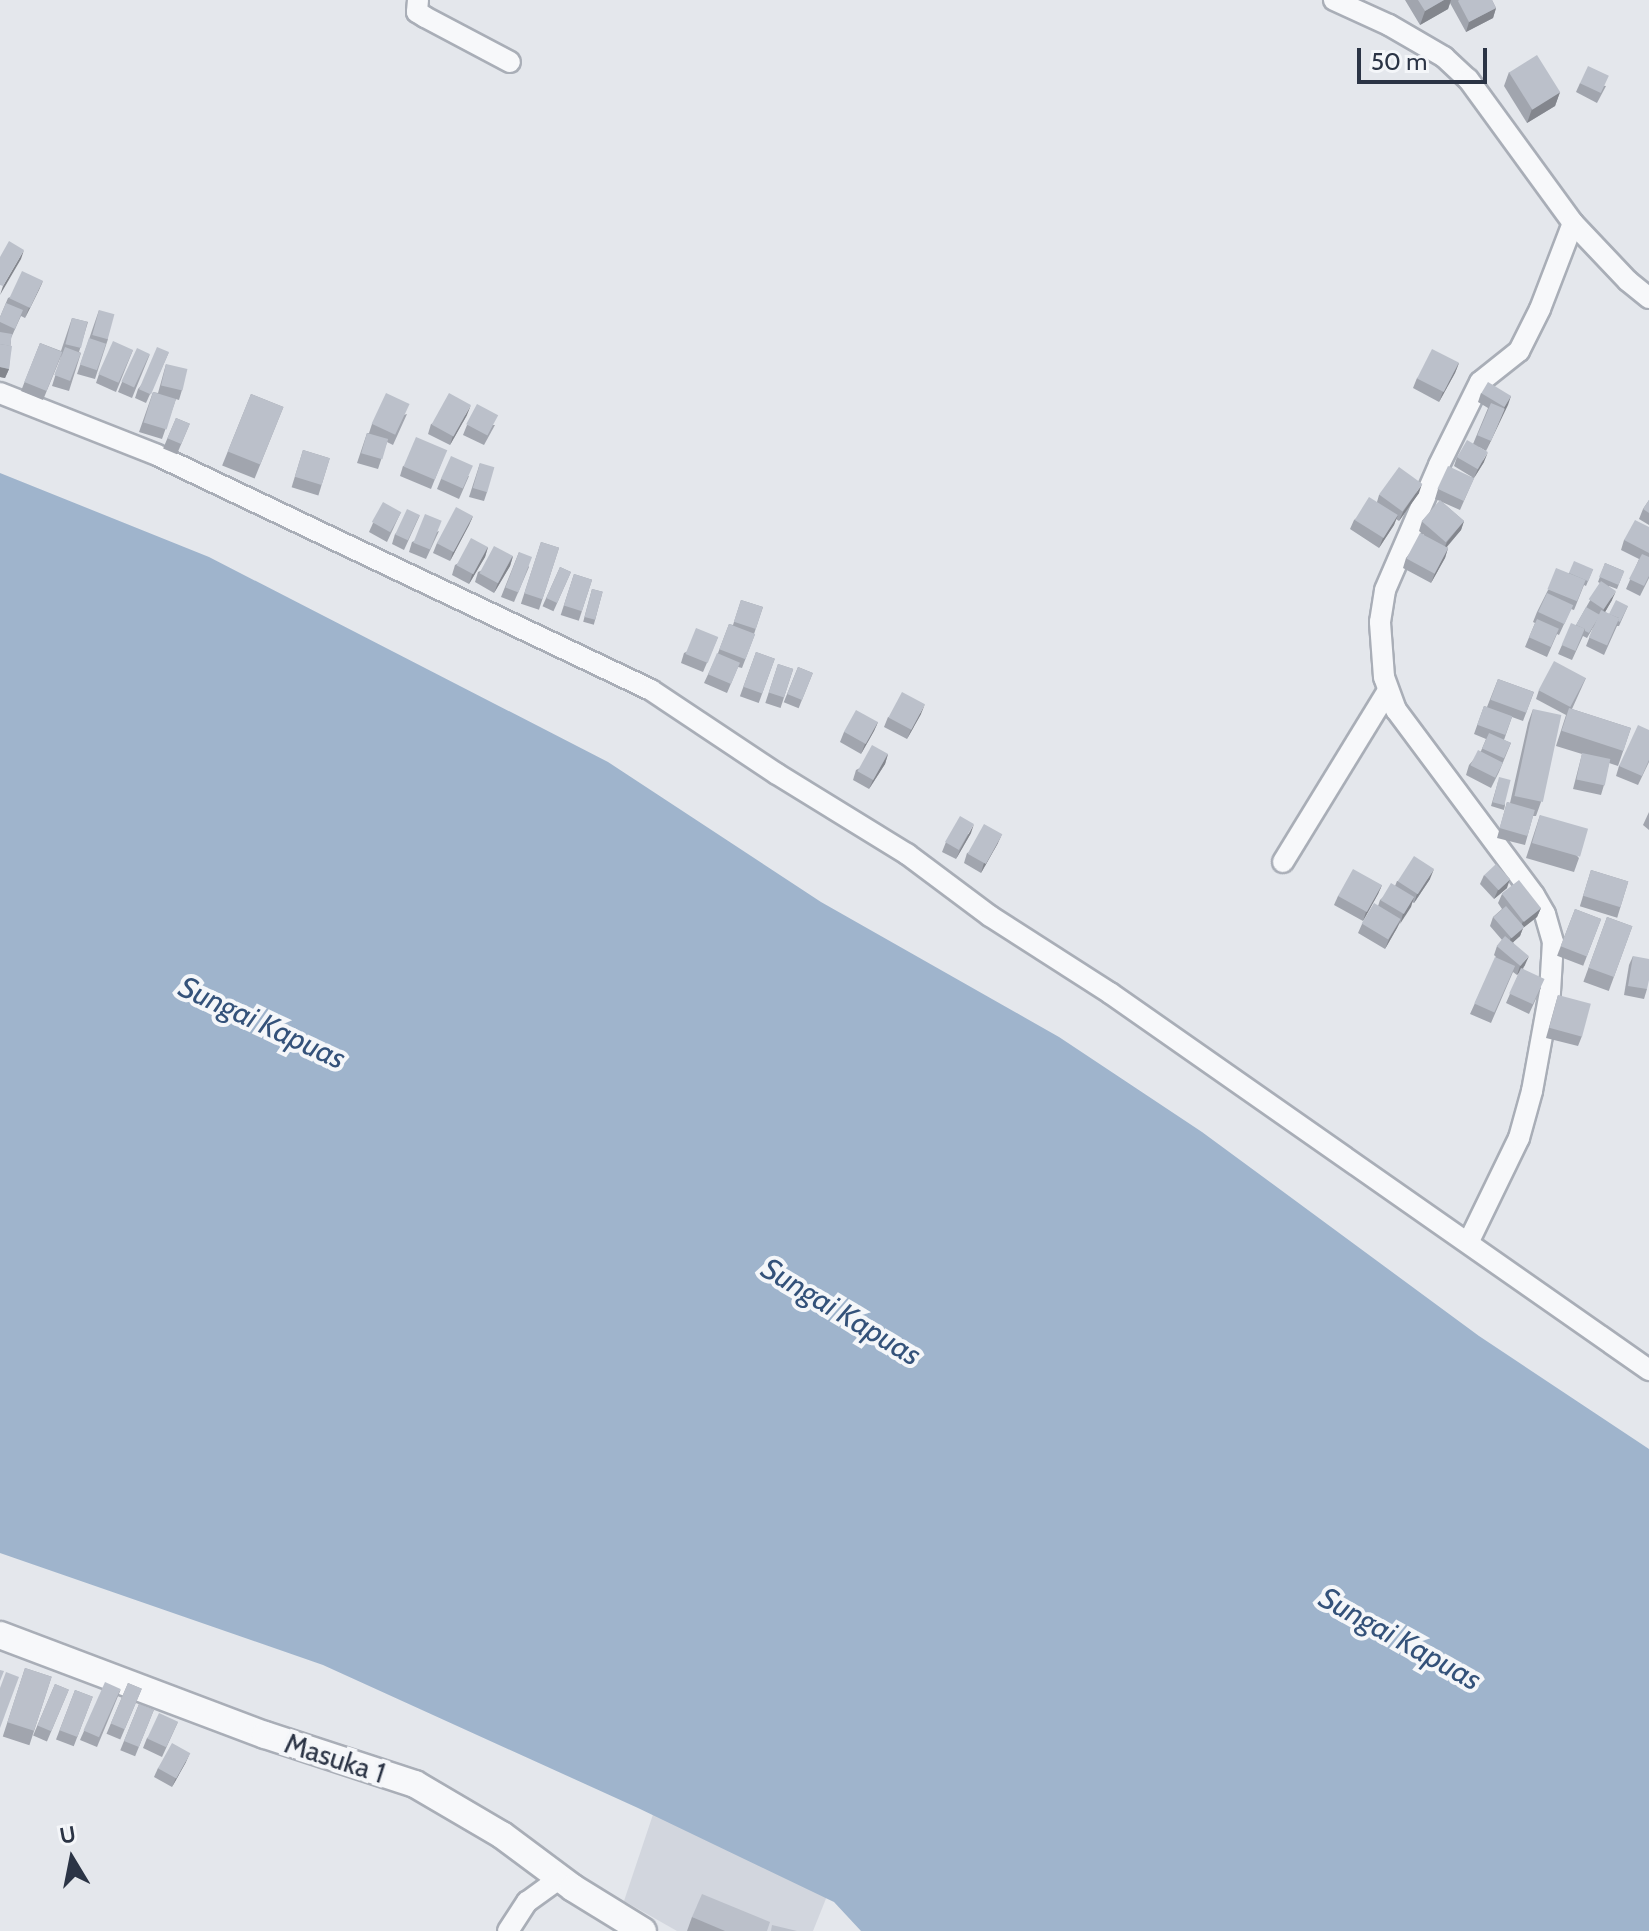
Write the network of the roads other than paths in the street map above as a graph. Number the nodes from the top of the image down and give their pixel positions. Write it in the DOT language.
graph roads {
  1 [pos="418,0"];
  2 [pos="1334,0"];
  3 [pos="510,62"];
  4 [pos="1573,223"];
  5 [pos="1649,298"];
  6 [pos="0,393"];
  7 [pos="1387,692"];
  8 [pos="1283,862"];
  9 [pos="1469,1241"];
  10 [pos="1645,1367"];
  11 [pos="0,1635"];
  12 [pos="551,1872"];
  13 [pos="508,1931"];
  14 [pos="643,1931"];
  1 -- 3 [label="street"];
  2 -- 4 [label="street"];
  4 -- 5 [label="street"];
  4 -- 7 [label="street"];
  6 -- 9 [label="street"];
  7 -- 8 [label="street"];
  7 -- 9 [label="street"];
  9 -- 10 [label="street"];
  11 -- 12 [label="street, Masuka 1"];
  12 -- 13 [label="street"];
  12 -- 14 [label="street, Masuka 1"];
}
